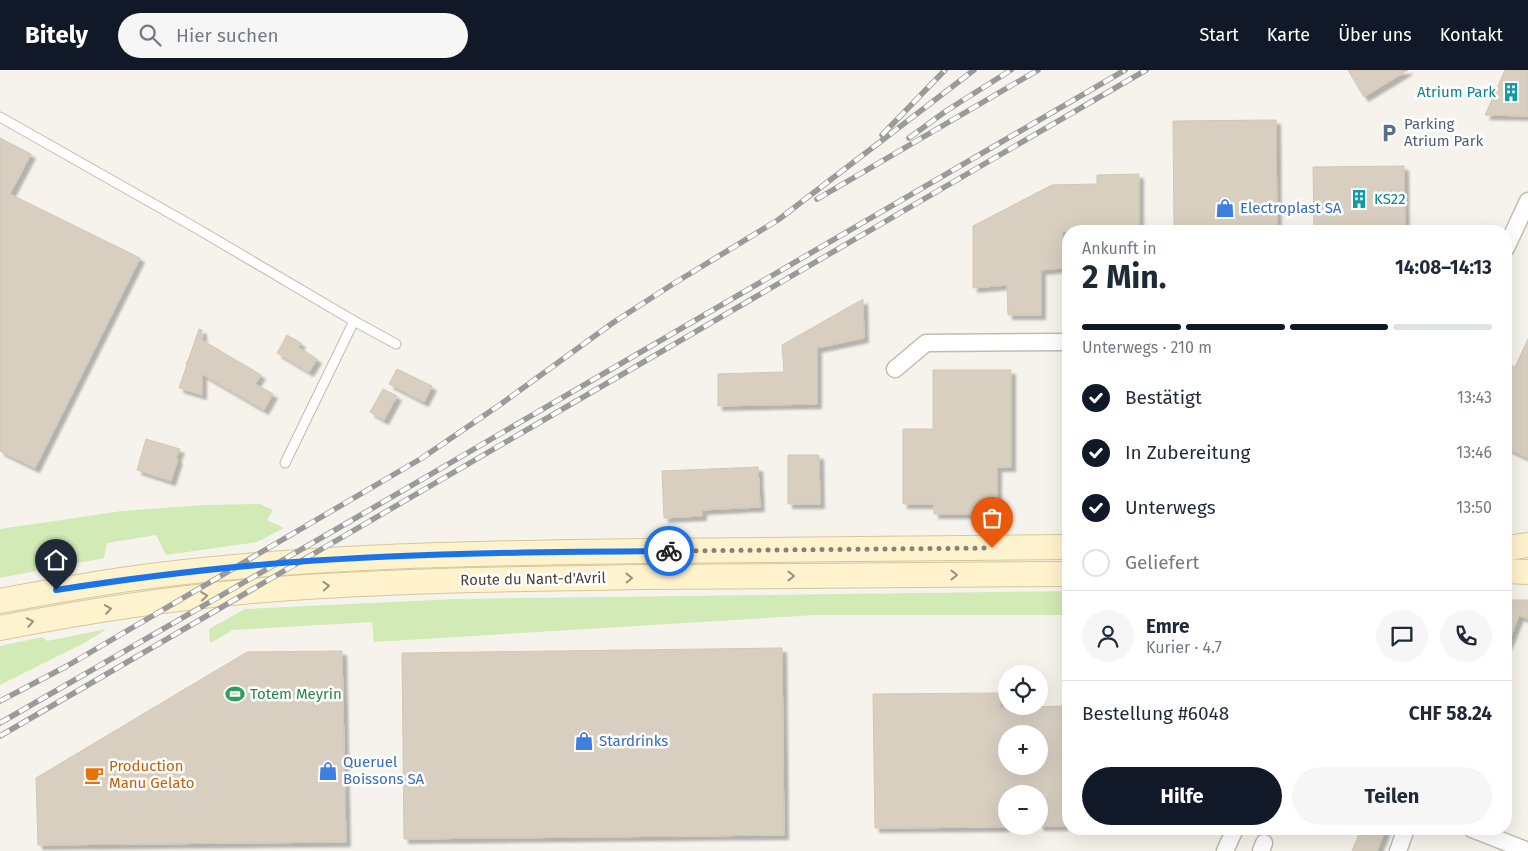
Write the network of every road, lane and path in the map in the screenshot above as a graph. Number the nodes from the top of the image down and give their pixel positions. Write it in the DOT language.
graph roads {
  1 [pos="0,118"];
  2 [pos="1528,201"];
  3 [pos="1512,235"];
  4 [pos="354,321"];
  5 [pos="1062,342"];
  6 [pos="396,344"];
  7 [pos="895,369"];
  8 [pos="285,463"];
  9 [pos="1528,545"];
  10 [pos="1062,547"];
  11 [pos="1512,547"];
  12 [pos="1512,571"];
  13 [pos="1528,572"];
  14 [pos="1062,574"];
  15 [pos="0,601"];
  16 [pos="0,628"];
  17 [pos="1232,835"];
  18 [pos="1404,835"];
  19 [pos="1487,835"];
  20 [pos="1225,851"];
  21 [pos="1398,851"];
  22 [pos="1528,851"];
  1 -- 4 [label="lane"];
  2 -- 3 [label="street"];
  4 -- 6 [label="lane"];
  4 -- 8 [label="lane"];
  5 -- 7 [label="street"];
  9 -- 11 [label="main road"];
  10 -- 15 [label="main road, Route du Nant-d'Avril"];
  12 -- 13 [label="main road"];
  16 -- 14 [label="main road, Route du Nant-d'Avril, one-way"];
  17 -- 20 [label="street"];
  18 -- 21 [label="street"];
  19 -- 22 [label="street"];
}
